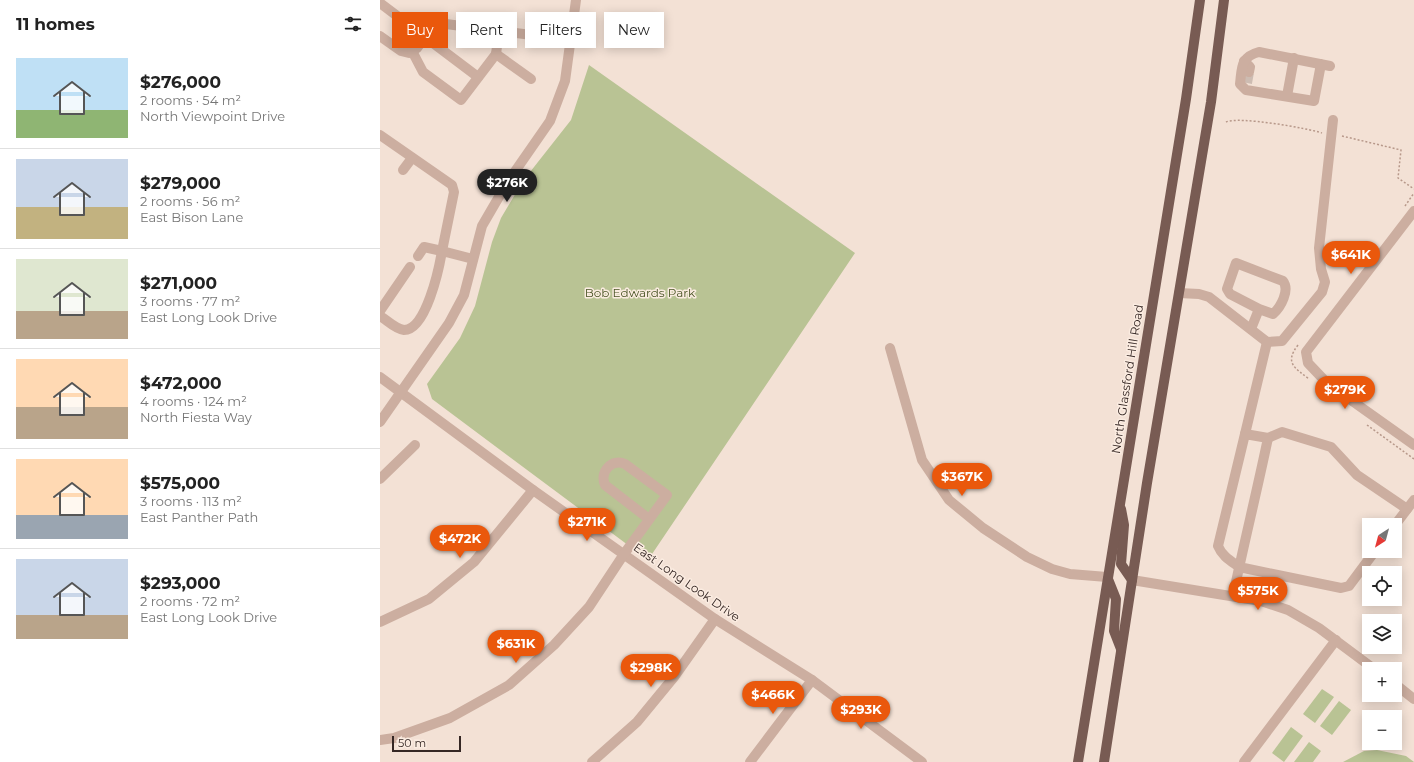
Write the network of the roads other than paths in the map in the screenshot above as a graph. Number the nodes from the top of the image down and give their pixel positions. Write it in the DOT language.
graph roads {
  1 [pos="576,0"];
  2 [pos="1200,0"];
  3 [pos="1224,0"];
  4 [pos="380,3"];
  5 [pos="392,12"];
  6 [pos="574,12"];
  7 [pos="380,36"];
  8 [pos="417,48"];
  9 [pos="440,48"];
  10 [pos="497,48"];
  11 [pos="570,48"];
  12 [pos="412,51"];
  13 [pos="496,54"];
  14 [pos="1294,58"];
  15 [pos="1244,61"];
  16 [pos="1249,72"];
  17 [pos="478,77"];
  18 [pos="532,79"];
  19 [pos="1287,96"];
  20 [pos="1333,120"];
  21 [pos="380,135"];
  22 [pos="412,158"];
  23 [pos="403,170"];
  24 [pos="1414,211"];
  25 [pos="442,251"];
  26 [pos="418,256"];
  27 [pos="473,259"];
  28 [pos="410,267"];
  29 [pos="1179,293"];
  30 [pos="1259,309"];
  31 [pos="380,311"];
  32 [pos="380,316"];
  33 [pos="1251,329"];
  34 [pos="1267,342"];
  35 [pos="890,348"];
  36 [pos="380,378"];
  37 [pos="402,393"];
  38 [pos="380,422"];
  39 [pos="1245,434"];
  40 [pos="1268,438"];
  41 [pos="415,445"];
  42 [pos="1414,446"];
  43 [pos="380,479"];
  44 [pos="533,490"];
  45 [pos="1414,500"];
  46 [pos="1120,503"];
  47 [pos="1407,509"];
  48 [pos="1400,518"];
  49 [pos="650,519"];
  50 [pos="624,554"];
  51 [pos="1370,558"];
  52 [pos="1239,567"];
  53 [pos="1107,577"];
  54 [pos="1132,580"];
  55 [pos="1233,596"];
  56 [pos="715,620"];
  57 [pos="380,622"];
  58 [pos="1336,640"];
  59 [pos="1121,650"];
  60 [pos="1365,662"];
  61 [pos="812,680"];
  62 [pos="1402,690"];
  63 [pos="1414,699"];
  64 [pos="380,740"];
  65 [pos="592,762"];
  66 [pos="750,762"];
  67 [pos="922,762"];
  68 [pos="1078,762"];
  69 [pos="1104,762"];
  70 [pos="1244,762"];
  1 -- 6 [label="street"];
  2 -- 46 [label="main road, North Glassford Hill Road"];
  3 -- 29 [label="main road"];
  4 -- 5 [label="street"];
  7 -- 12 [label="street"];
  8 -- 12 [label="street"];
  9 -- 17 [label="street"];
  10 -- 13 [label="street"];
  11 -- 27 [label="street"];
  12 -- 17 [label="street"];
  13 -- 17 [label="street"];
  13 -- 18 [label="street"];
  14 -- 15 [label="street"];
  14 -- 19 [label="street"];
  14 -- 19 [label="street"];
  15 -- 16 [label="street"];
  15 -- 19 [label="street"];
  20 -- 34 [label="street"];
  21 -- 22 [label="street"];
  22 -- 23 [label="street"];
  22 -- 25 [label="street"];
  24 -- 42 [label="street"];
  25 -- 26 [label="street"];
  25 -- 27 [label="street"];
  25 -- 32 [label="street"];
  27 -- 37 [label="street"];
  28 -- 31 [label="street"];
  29 -- 33 [label="street"];
  29 -- 54 [label="main road"];
  30 -- 30 [label="street"];
  30 -- 33 [label="street"];
  33 -- 34 [label="street"];
  34 -- 39 [label="street"];
  35 -- 53 [label="street"];
  36 -- 37 [label="street, East Long Look Drive"];
  37 -- 38 [label="street"];
  37 -- 44 [label="street, East Long Look Drive"];
  39 -- 40 [label="street"];
  39 -- 52 [label="street"];
  40 -- 47 [label="street"];
  40 -- 52 [label="street"];
  41 -- 43 [label="street"];
  44 -- 50 [label="street, East Long Look Drive"];
  44 -- 57 [label="street"];
  45 -- 47 [label="street"];
  46 -- 53 [label="main road, North Glassford Hill Road"];
  46 -- 54 [label="main road"];
  47 -- 48 [label="street"];
  49 -- 49 [label="street"];
  49 -- 50 [label="street"];
  50 -- 56 [label="street, East Long Look Drive"];
  50 -- 64 [label="street"];
  51 -- 52 [label="street"];
  52 -- 55 [label="street"];
  53 -- 59 [label="main road"];
  53 -- 68 [label="main road, North Glassford Hill Road"];
  54 -- 55 [label="street"];
  54 -- 59 [label="main road"];
  55 -- 58 [label="street"];
  56 -- 61 [label="street, East Long Look Drive"];
  56 -- 65 [label="street"];
  58 -- 60 [label="street"];
  58 -- 70 [label="street"];
  59 -- 69 [label="main road"];
  61 -- 66 [label="street"];
  61 -- 67 [label="street, East Long Look Drive"];
  62 -- 63 [label="street"];
}
